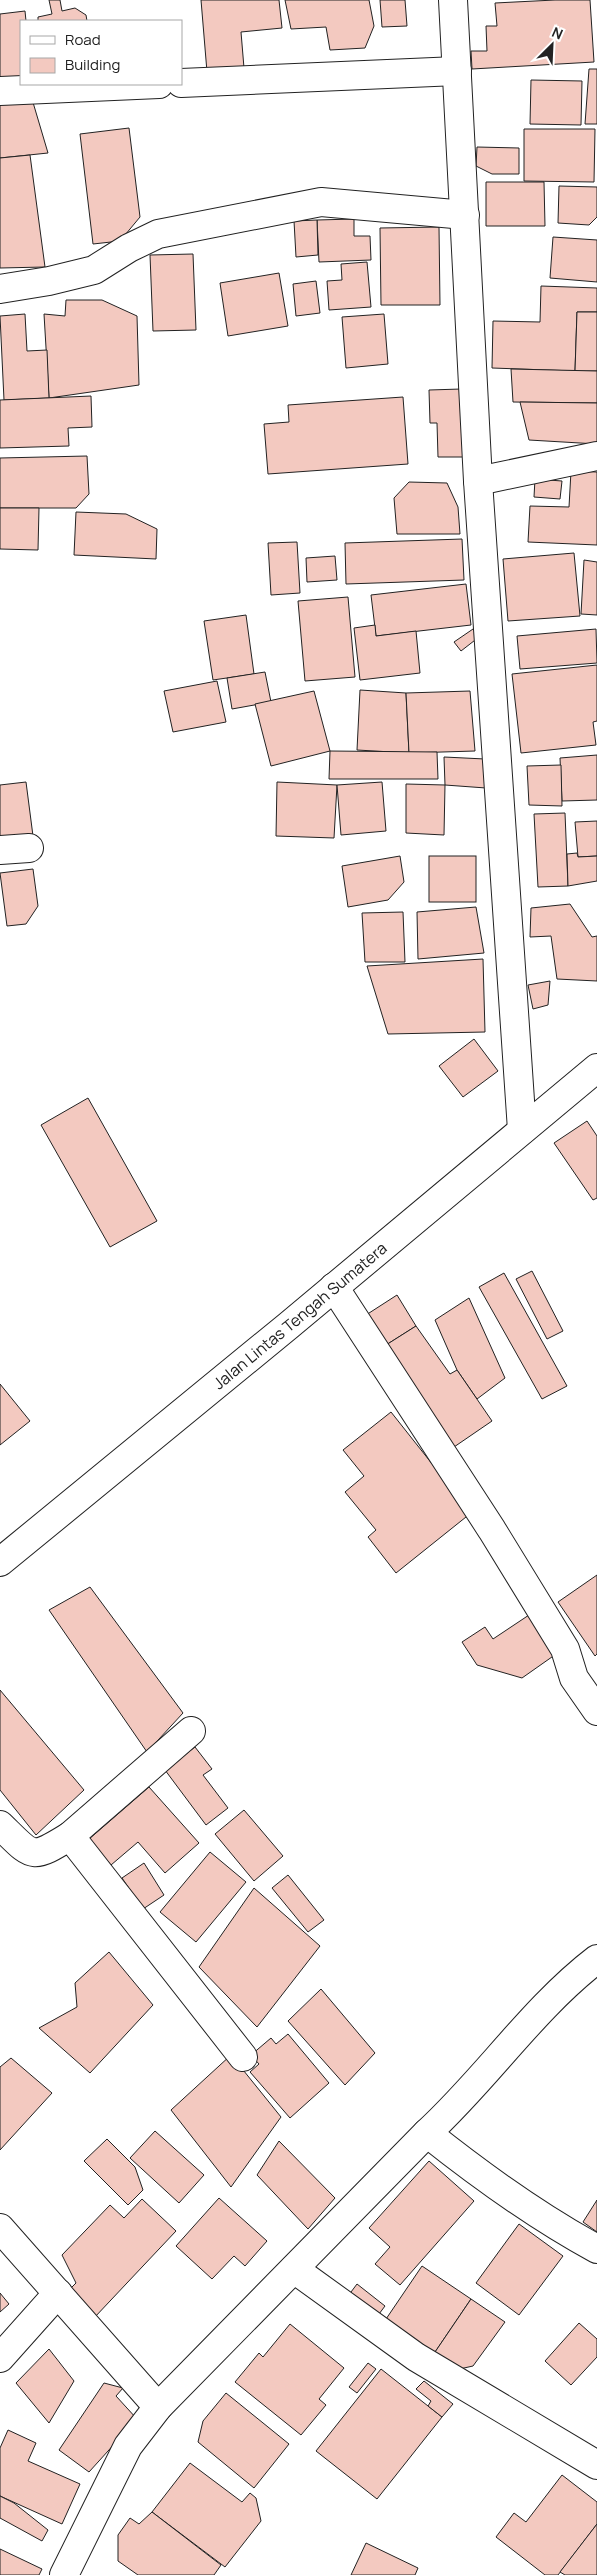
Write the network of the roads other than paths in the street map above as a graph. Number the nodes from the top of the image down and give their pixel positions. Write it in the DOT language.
graph roads {
  1 [pos="453,0"];
  2 [pos="457,71"];
  3 [pos="182,83"];
  4 [pos="136,85"];
  5 [pos="0,91"];
  6 [pos="464,215"];
  7 [pos="0,289"];
  8 [pos="597,456"];
  9 [pos="478,481"];
  10 [pos="29,848"];
  11 [pos="0,850"];
  12 [pos="597,1068"];
  13 [pos="522,1130"];
  14 [pos="334,1287"];
  15 [pos="0,1562"];
  16 [pos="597,1711"];
  17 [pos="191,1731"];
  18 [pos="0,1825"];
  19 [pos="70,1836"];
  20 [pos="597,1958"];
  21 [pos="242,2058"];
  22 [pos="426,2133"];
  23 [pos="0,2228"];
  24 [pos="597,2249"];
  25 [pos="294,2269"];
  26 [pos="58,2294"];
  27 [pos="0,2358"];
  28 [pos="158,2407"];
  29 [pos="597,2465"];
  30 [pos="64,2575"];
  1 -- 2 [label="main road"];
  2 -- 3 [label="main road"];
  2 -- 6 [label="main road"];
  4 -- 5 [label="main road"];
  6 -- 7 [label="main road"];
  6 -- 9 [label="main road"];
  8 -- 9 [label="main road"];
  9 -- 13 [label="main road"];
  10 -- 11 [label="main road"];
  12 -- 13 [label="main road, Jalan Lintas Tengah Sumatera"];
  13 -- 14 [label="main road, Jalan Lintas Tengah Sumatera"];
  14 -- 15 [label="main road, Jalan Lintas Tengah Sumatera"];
  14 -- 16 [label="main road"];
  17 -- 19 [label="main road"];
  18 -- 19 [label="main road"];
  19 -- 21 [label="main road"];
  20 -- 22 [label="main road"];
  22 -- 24 [label="main road"];
  22 -- 25 [label="main road"];
  23 -- 26 [label="main road"];
  25 -- 28 [label="main road"];
  25 -- 29 [label="main road"];
  26 -- 27 [label="main road"];
  26 -- 28 [label="main road"];
  28 -- 30 [label="main road"];
}
